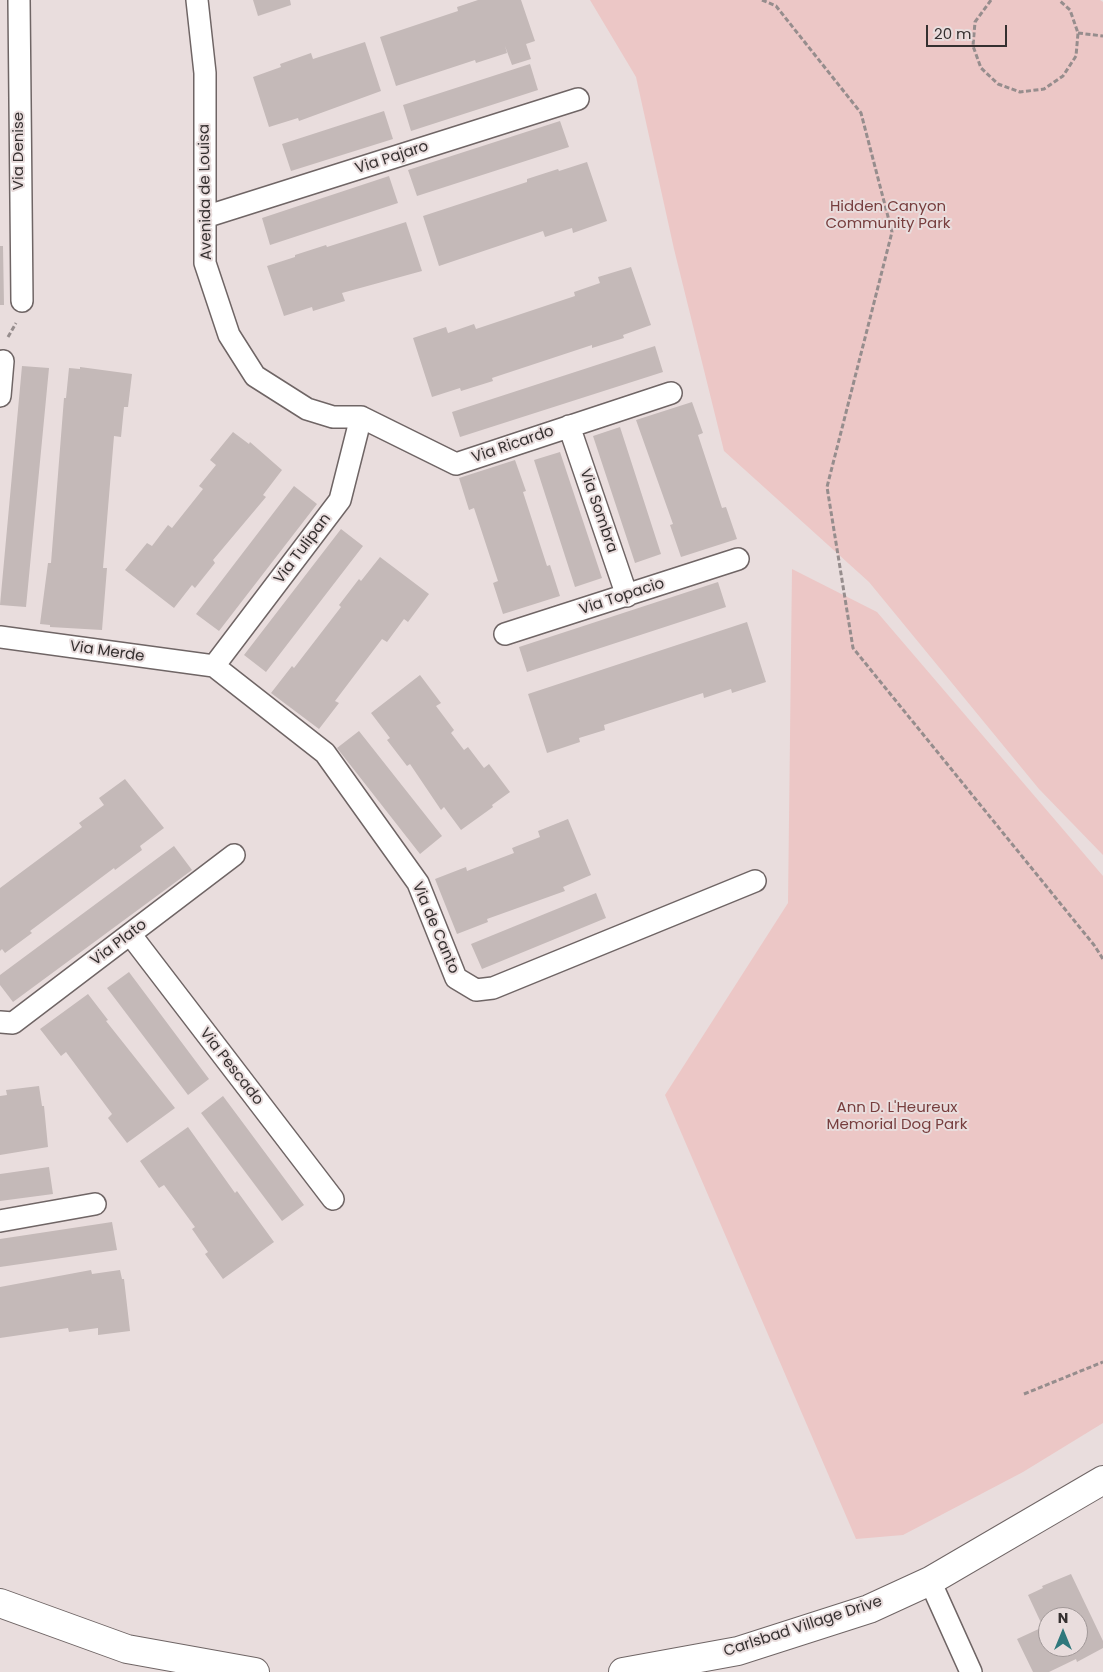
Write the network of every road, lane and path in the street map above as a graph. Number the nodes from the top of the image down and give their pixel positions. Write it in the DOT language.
graph roads {
  1 [pos="19,0"];
  2 [pos="196,0"];
  3 [pos="762,0"];
  4 [pos="991,0"];
  5 [pos="1059,0"];
  6 [pos="1078,33"];
  7 [pos="1103,36"];
  8 [pos="578,99"];
  9 [pos="10,180"];
  10 [pos="206,217"];
  11 [pos="22,301"];
  12 [pos="3,361"];
  13 [pos="671,393"];
  14 [pos="0,396"];
  15 [pos="361,417"];
  16 [pos="569,426"];
  17 [pos="738,559"];
  18 [pos="627,596"];
  19 [pos="505,634"];
  20 [pos="0,637"];
  21 [pos="214,666"];
  22 [pos="234,855"];
  23 [pos="755,881"];
  24 [pos="130,934"];
  25 [pos="1103,959"];
  26 [pos="0,1022"];
  27 [pos="333,1199"];
  28 [pos="95,1204"];
  29 [pos="0,1221"];
  30 [pos="1103,1362"];
  31 [pos="1024,1394"];
  32 [pos="1103,1480"];
  33 [pos="930,1581"];
  34 [pos="0,1603"];
  35 [pos="255,1672"];
  36 [pos="623,1672"];
  37 [pos="971,1672"];
  1 -- 9 [label="street, Via Denise"];
  2 -- 10 [label="street, Avenida de Louisa"];
  3 -- 25 [label="path"];
  4 -- 6 [label="path"];
  5 -- 6 [label="path"];
  6 -- 7 [label="path"];
  8 -- 10 [label="street, Via Pajaro"];
  9 -- 11 [label="street, Via Denise"];
  10 -- 15 [label="street, Avenida de Louisa"];
  11 -- 12 [label="path"];
  12 -- 14 [label="street"];
  13 -- 16 [label="street, Via Ricardo"];
  15 -- 16 [label="street, Via Ricardo"];
  15 -- 21 [label="street, Via Tulipan"];
  16 -- 18 [label="street, Via Sombra"];
  17 -- 18 [label="street, Via Topacio"];
  18 -- 19 [label="street, Via Topacio"];
  20 -- 21 [label="street, Via Merde"];
  21 -- 23 [label="street, Via de Canto"];
  22 -- 24 [label="street, Via Plato"];
  24 -- 26 [label="street, Via Plato"];
  24 -- 27 [label="street, Via Pescado"];
  28 -- 29 [label="street"];
  30 -- 31 [label="path"];
  32 -- 33 [label="main road, Carlsbad Village Drive"];
  33 -- 36 [label="main road, Carlsbad Village Drive"];
  33 -- 37 [label="street"];
  34 -- 35 [label="main road"];
}
